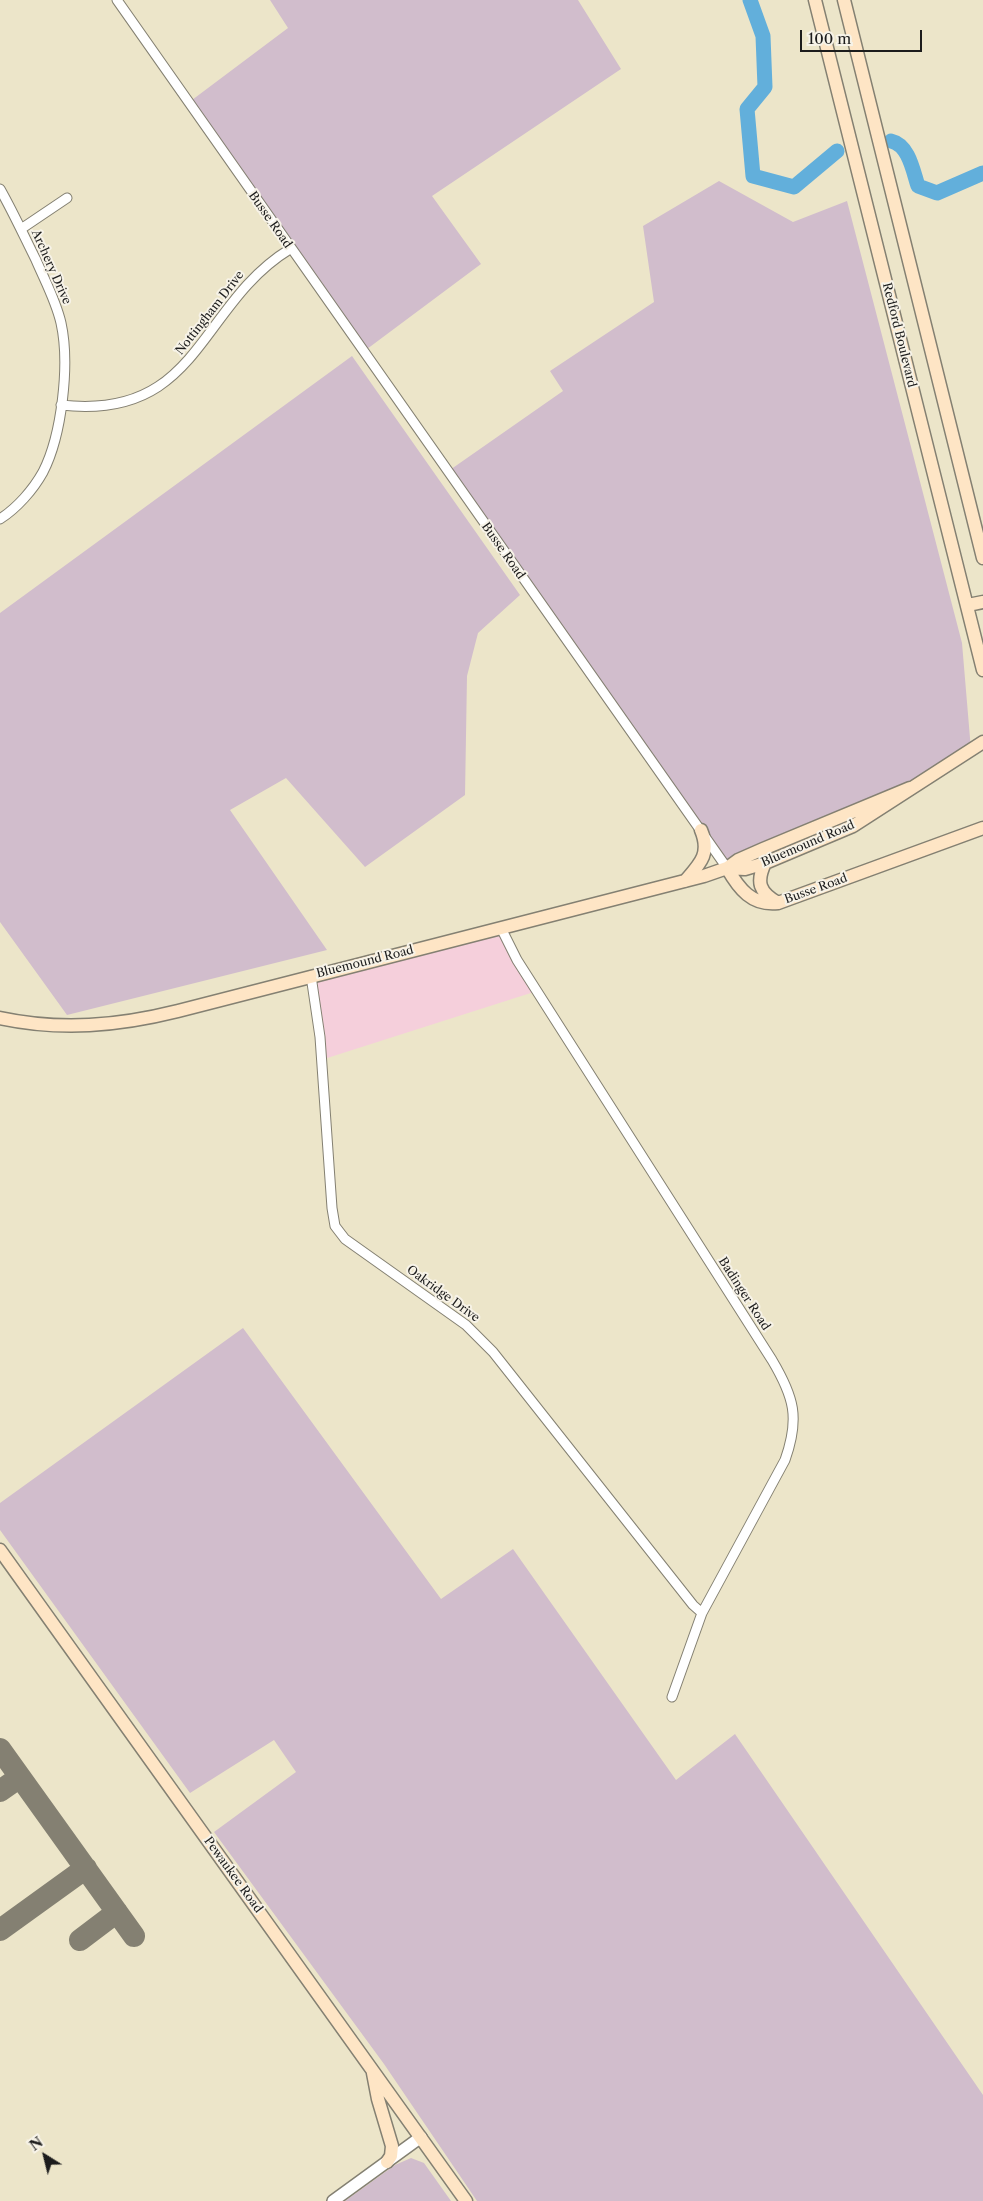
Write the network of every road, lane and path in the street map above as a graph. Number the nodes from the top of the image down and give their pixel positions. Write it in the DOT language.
graph roads {
  1 [pos="117,0"];
  2 [pos="815,0"];
  3 [pos="844,0"];
  4 [pos="0,189"];
  5 [pos="67,198"];
  6 [pos="21,229"];
  7 [pos="290,249"];
  8 [pos="61,405"];
  9 [pos="0,520"];
  10 [pos="983,558"];
  11 [pos="983,602"];
  12 [pos="968,605"];
  13 [pos="983,670"];
  14 [pos="983,742"];
  15 [pos="910,788"];
  16 [pos="983,828"];
  17 [pos="702,830"];
  18 [pos="765,863"];
  19 [pos="727,868"];
  20 [pos="685,881"];
  21 [pos="778,902"];
  22 [pos="501,928"];
  23 [pos="311,976"];
  24 [pos="0,1018"];
  25 [pos="0,1550"];
  26 [pos="702,1613"];
  27 [pos="672,1697"];
  28 [pos="372,2068"];
  29 [pos="421,2136"];
  30 [pos="387,2162"];
  31 [pos="333,2201"];
  32 [pos="466,2201"];
  1 -- 7 [label="street, Busse Road"];
  2 -- 12 [label="main road, Redford Boulevard"];
  3 -- 10 [label="main road"];
  4 -- 6 [label="street, Archery Drive"];
  5 -- 6 [label="street"];
  6 -- 8 [label="street, Archery Drive"];
  7 -- 8 [label="street, Nottingham Drive"];
  7 -- 17 [label="street, Busse Road"];
  8 -- 9 [label="street, Archery Drive"];
  11 -- 12 [label="main road"];
  12 -- 13 [label="main road, Redford Boulevard"];
  14 -- 15 [label="main road, Bluemound Road"];
  15 -- 18 [label="main road, Bluemound Road"];
  15 -- 19 [label="main road, Bluemound Road"];
  16 -- 21 [label="main road, Busse Road"];
  17 -- 19 [label="street, Busse Road"];
  17 -- 20 [label="main road"];
  18 -- 19 [label="main road, Bluemound Road"];
  18 -- 21 [label="main road"];
  19 -- 20 [label="main road, Bluemound Road"];
  19 -- 21 [label="main road, Busse Road"];
  20 -- 22 [label="main road, Bluemound Road"];
  22 -- 23 [label="main road, Bluemound Road"];
  22 -- 26 [label="street, Badinger Road"];
  23 -- 24 [label="main road, Bluemound Road"];
  23 -- 26 [label="street, Oakridge Drive"];
  25 -- 28 [label="main road, Pewaukee Road"];
  26 -- 27 [label="street, Badinger Road"];
  28 -- 29 [label="main road, Pewaukee Road"];
  28 -- 30 [label="main road"];
  29 -- 30 [label="street"];
  29 -- 32 [label="main road, Pewaukee Road"];
  30 -- 31 [label="street"];
}
